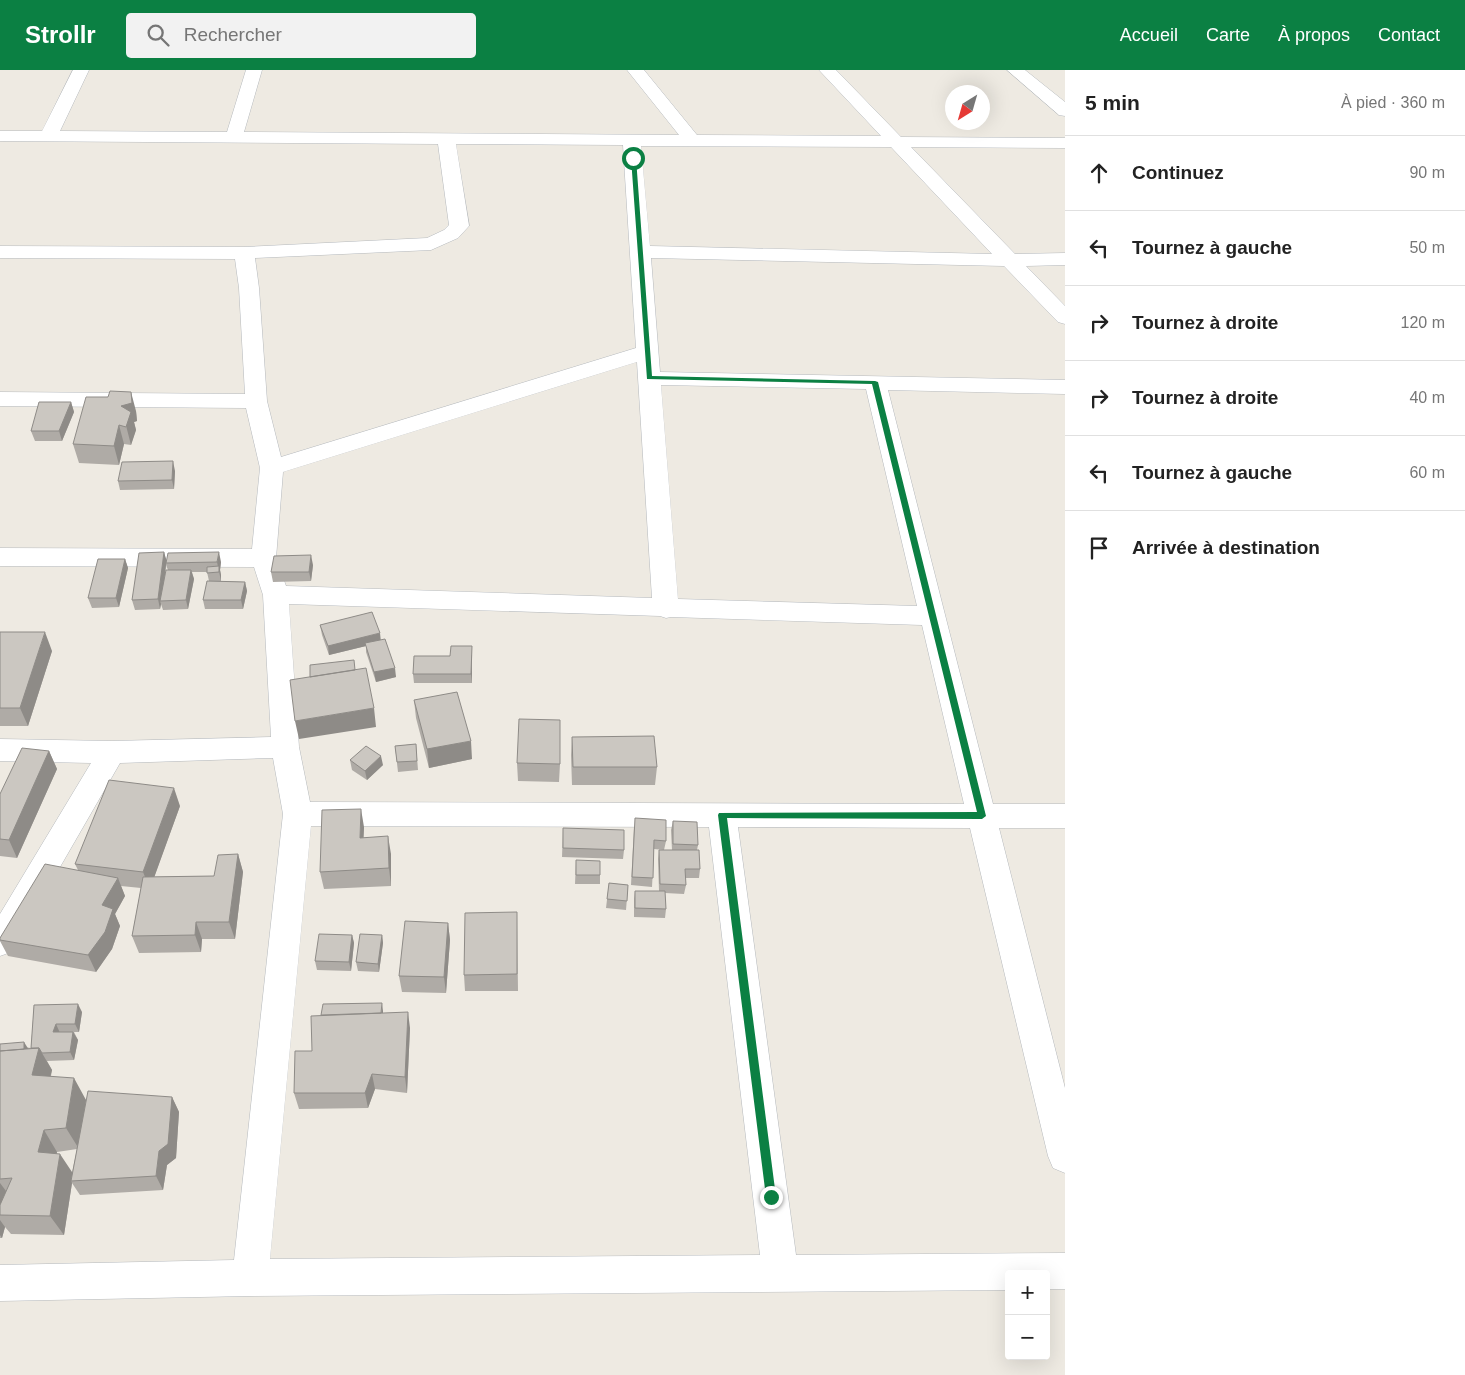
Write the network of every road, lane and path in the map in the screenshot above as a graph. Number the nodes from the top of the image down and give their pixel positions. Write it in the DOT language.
graph roads {
  1 [pos="81,70"];
  2 [pos="254,70"];
  3 [pos="636,70"];
  4 [pos="827,70"];
  5 [pos="1015,70"];
  6 [pos="1065,112"];
  7 [pos="0,136"];
  8 [pos="48,136"];
  9 [pos="234,138"];
  10 [pos="446,138"];
  11 [pos="632,139"];
  12 [pos="692,140"];
  13 [pos="896,141"];
  14 [pos="1065,143"];
  15 [pos="0,252"];
  16 [pos="640,252"];
  17 [pos="244,253"];
  18 [pos="1065,259"];
  19 [pos="1009,260"];
  20 [pos="1065,318"];
  21 [pos="648,352"];
  22 [pos="649,378"];
  23 [pos="875,382"];
  24 [pos="1065,387"];
  25 [pos="0,399"];
  26 [pos="256,401"];
  27 [pos="272,468"];
  28 [pos="0,557"];
  29 [pos="264,558"];
  30 [pos="276,595"];
  31 [pos="666,609"];
  32 [pos="932,616"];
  33 [pos="285,747"];
  34 [pos="0,750"];
  35 [pos="112,752"];
  36 [pos="298,814"];
  37 [pos="722,815"];
  38 [pos="982,816"];
  39 [pos="1065,816"];
  40 [pos="0,942"];
  41 [pos="1065,1156"];
  42 [pos="1065,1271"];
  43 [pos="780,1273"];
  44 [pos="250,1278"];
  45 [pos="0,1282"];
  1 -- 8 [label="street"];
  2 -- 9 [label="street"];
  3 -- 12 [label="street"];
  4 -- 13 [label="street"];
  5 -- 6 [label="street"];
  7 -- 8 [label="street"];
  8 -- 9 [label="street"];
  9 -- 10 [label="street"];
  10 -- 11 [label="street"];
  10 -- 17 [label="street"];
  11 -- 12 [label="street"];
  11 -- 16 [label="street"];
  12 -- 13 [label="street"];
  13 -- 14 [label="street"];
  13 -- 19 [label="street"];
  15 -- 17 [label="street"];
  16 -- 19 [label="street"];
  16 -- 21 [label="street"];
  17 -- 26 [label="street"];
  18 -- 19 [label="street"];
  19 -- 20 [label="street"];
  21 -- 22 [label="street"];
  21 -- 27 [label="street"];
  22 -- 23 [label="street"];
  22 -- 31 [label="street"];
  23 -- 24 [label="street"];
  23 -- 32 [label="street"];
  25 -- 26 [label="street"];
  26 -- 27 [label="street"];
  27 -- 29 [label="street"];
  28 -- 29 [label="street"];
  29 -- 30 [label="street"];
  30 -- 31 [label="street"];
  30 -- 33 [label="street"];
  31 -- 32 [label="street"];
  32 -- 38 [label="street"];
  33 -- 35 [label="street"];
  33 -- 36 [label="street"];
  34 -- 35 [label="street"];
  35 -- 40 [label="street"];
  36 -- 37 [label="street"];
  36 -- 44 [label="street"];
  37 -- 38 [label="street"];
  37 -- 43 [label="street"];
  38 -- 39 [label="street"];
  38 -- 41 [label="street"];
  42 -- 43 [label="street"];
  43 -- 44 [label="street"];
  44 -- 45 [label="street"];
}
